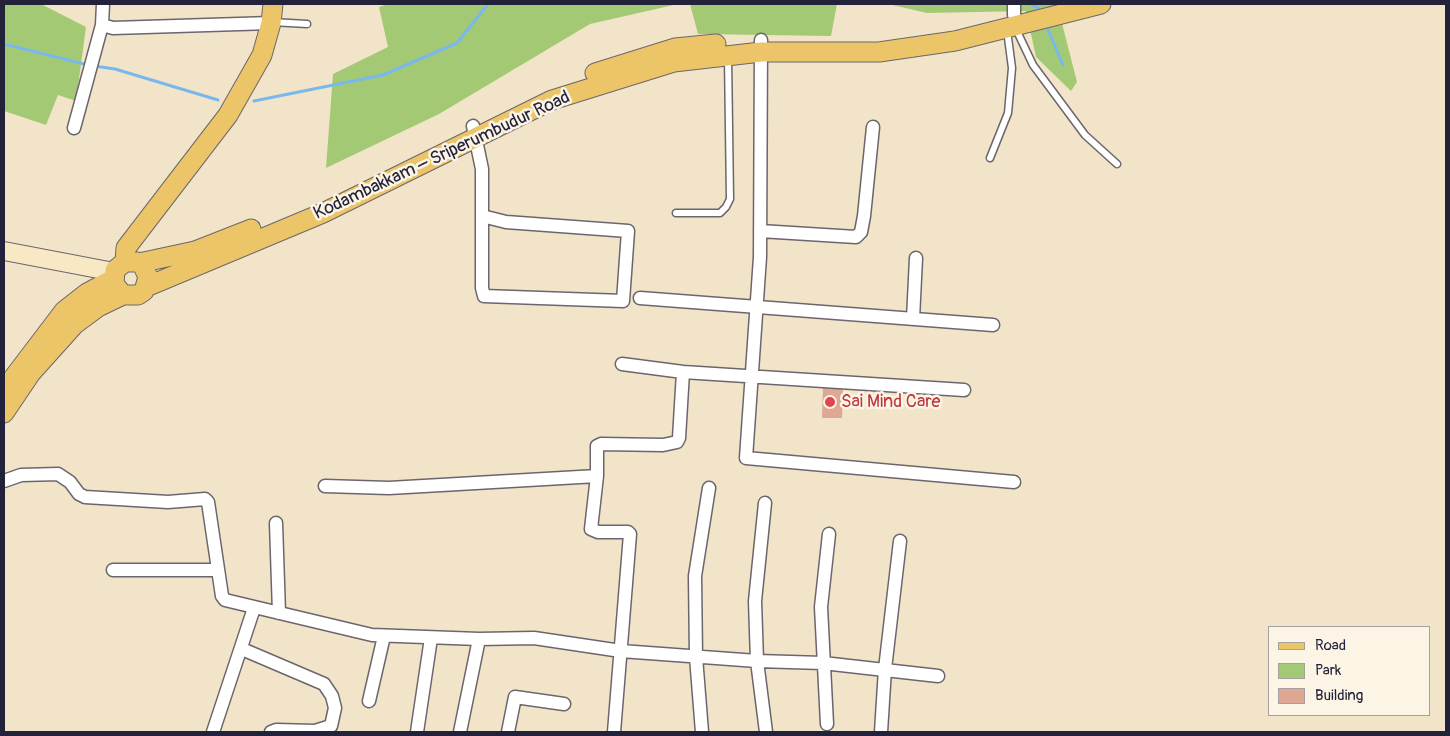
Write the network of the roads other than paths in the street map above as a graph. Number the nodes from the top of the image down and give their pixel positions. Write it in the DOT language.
graph roads {
  1 [pos="104,4"];
  2 [pos="1100,4"];
  3 [pos="1063,8"];
  4 [pos="272,16"];
  5 [pos="1014,19"];
  6 [pos="307,24"];
  7 [pos="102,25"];
  8 [pos="761,46"];
  9 [pos="728,55"];
  10 [pos="873,127"];
  11 [pos="74,128"];
  12 [pos="474,132"];
  13 [pos="990,158"];
  14 [pos="1116,164"];
  15 [pos="676,214"];
  16 [pos="482,216"];
  17 [pos="760,231"];
  18 [pos="4,251"];
  19 [pos="916,258"];
  20 [pos="123,274"];
  21 [pos="640,298"];
  22 [pos="756,307"];
  23 [pos="913,319"];
  24 [pos="994,325"];
  25 [pos="622,364"];
  26 [pos="683,372"];
  27 [pos="753,375"];
  28 [pos="4,390"];
  29 [pos="964,390"];
  30 [pos="4,413"];
  31 [pos="597,476"];
  32 [pos="4,481"];
  33 [pos="1014,482"];
  34 [pos="325,486"];
  35 [pos="709,488"];
  36 [pos="765,503"];
  37 [pos="276,523"];
  38 [pos="829,534"];
  39 [pos="900,541"];
  40 [pos="113,570"];
  41 [pos="218,570"];
  42 [pos="254,608"];
  43 [pos="279,613"];
  44 [pos="384,636"];
  45 [pos="431,638"];
  46 [pos="479,639"];
  47 [pos="242,649"];
  48 [pos="621,651"];
  49 [pos="696,657"];
  50 [pos="757,662"];
  51 [pos="823,663"];
  52 [pos="885,669"];
  53 [pos="938,676"];
  54 [pos="369,701"];
  55 [pos="564,704"];
  56 [pos="827,724"];
  57 [pos="213,732"];
  58 [pos="271,732"];
  59 [pos="316,732"];
  60 [pos="417,732"];
  61 [pos="460,732"];
  62 [pos="508,732"];
  63 [pos="614,732"];
  64 [pos="702,732"];
  65 [pos="766,732"];
  66 [pos="882,732"];
  1 -- 7 [label="street"];
  2 -- 3 [label="main road, Kodambakkam – Sriperumbudur Road"];
  3 -- 5 [label="main road, Kodambakkam – Sriperumbudur Road"];
  4 -- 6 [label="lane"];
  4 -- 7 [label="street"];
  4 -- 20 [label="main road"];
  5 -- 8 [label="main road, Kodambakkam – Sriperumbudur Road"];
  5 -- 13 [label="lane"];
  5 -- 14 [label="lane"];
  7 -- 11 [label="street"];
  8 -- 9 [label="main road, Kodambakkam – Sriperumbudur Road"];
  8 -- 12 [label="main road, Kodambakkam – Sriperumbudur Road"];
  8 -- 17 [label="street"];
  9 -- 12 [label="main road, Kodambakkam – Sriperumbudur Road"];
  9 -- 15 [label="lane"];
  10 -- 17 [label="street"];
  12 -- 16 [label="street"];
  12 -- 20 [label="main road, Kodambakkam – Sriperumbudur Road"];
  12 -- 20 [label="main road, Kodambakkam – Sriperumbudur Road"];
  16 -- 16 [label="street"];
  17 -- 22 [label="street"];
  18 -- 20 [label="main road"];
  19 -- 23 [label="street"];
  20 -- 28 [label="main road, Kodambakkam – Sriperumbudur Road"];
  20 -- 30 [label="main road, Kodambakkam – Sriperumbudur Road"];
  21 -- 22 [label="street"];
  22 -- 23 [label="street"];
  22 -- 27 [label="street"];
  23 -- 24 [label="street"];
  25 -- 26 [label="street"];
  26 -- 27 [label="street"];
  26 -- 31 [label="street"];
  27 -- 29 [label="street"];
  27 -- 33 [label="street"];
  31 -- 34 [label="street"];
  31 -- 48 [label="street"];
  32 -- 41 [label="street"];
  35 -- 49 [label="street"];
  36 -- 50 [label="street"];
  37 -- 43 [label="street"];
  38 -- 51 [label="street"];
  39 -- 52 [label="street"];
  40 -- 41 [label="street"];
  41 -- 42 [label="street"];
  42 -- 43 [label="street"];
  42 -- 47 [label="street"];
  43 -- 44 [label="street"];
  44 -- 45 [label="street"];
  44 -- 54 [label="street"];
  45 -- 46 [label="street"];
  45 -- 60 [label="street"];
  46 -- 48 [label="street"];
  46 -- 61 [label="street"];
  47 -- 57 [label="street"];
  47 -- 59 [label="street"];
  48 -- 49 [label="street"];
  48 -- 63 [label="street"];
  49 -- 50 [label="street"];
  49 -- 64 [label="street"];
  50 -- 51 [label="street"];
  50 -- 65 [label="street"];
  51 -- 52 [label="street"];
  51 -- 56 [label="street"];
  52 -- 53 [label="street"];
  52 -- 66 [label="street"];
  55 -- 62 [label="street"];
  58 -- 59 [label="street"];
}
